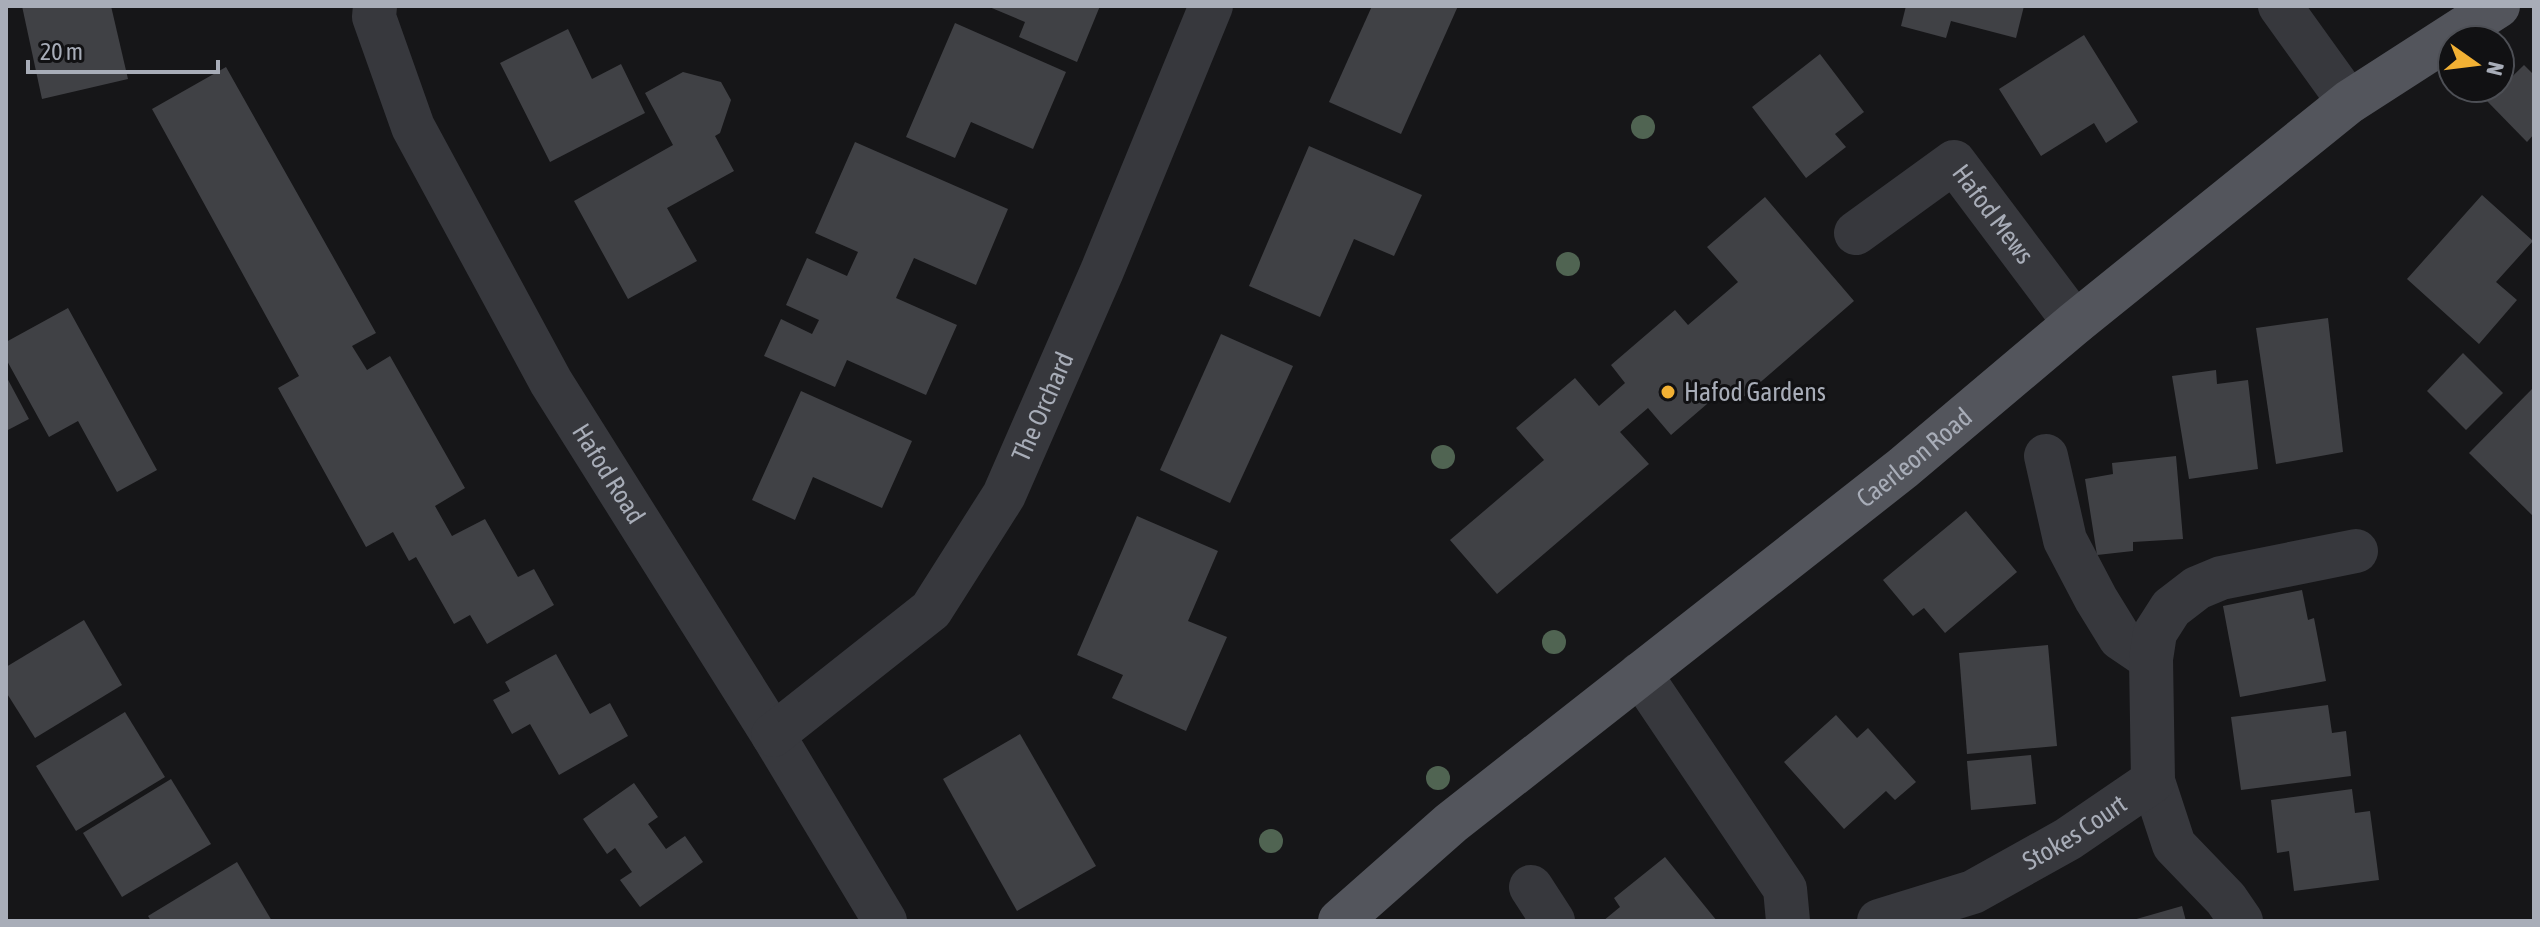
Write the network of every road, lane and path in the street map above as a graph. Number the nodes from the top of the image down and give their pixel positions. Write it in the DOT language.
graph roads {
  1 [pos="375,6"];
  2 [pos="1211,6"];
  3 [pos="2280,6"];
  4 [pos="2498,6"];
  5 [pos="2349,102"];
  6 [pos="1856,233"];
  7 [pos="2075,323"];
  8 [pos="2046,456"];
  9 [pos="2356,551"];
  10 [pos="2151,659"];
  11 [pos="1640,674"];
  12 [pos="773,735"];
  13 [pos="2153,781"];
  14 [pos="2234,910"];
  15 [pos="885,921"];
  16 [pos="1340,921"];
  17 [pos="1788,921"];
  18 [pos="1879,921"];
  1 -- 12 [label="street, Hafod Road"];
  2 -- 12 [label="street, The Orchard"];
  3 -- 5 [label="street"];
  4 -- 5 [label="main road, Caerleon Road"];
  5 -- 7 [label="main road, Caerleon Road"];
  6 -- 7 [label="street, Hafod Mews"];
  7 -- 11 [label="main road, Caerleon Road"];
  8 -- 10 [label="street"];
  9 -- 10 [label="street, Stokes Court"];
  10 -- 13 [label="street, Stokes Court"];
  11 -- 16 [label="main road, Caerleon Road"];
  11 -- 17 [label="street"];
  12 -- 15 [label="street, Hafod Road"];
  13 -- 14 [label="street"];
  13 -- 18 [label="street, Stokes Court"];
}
